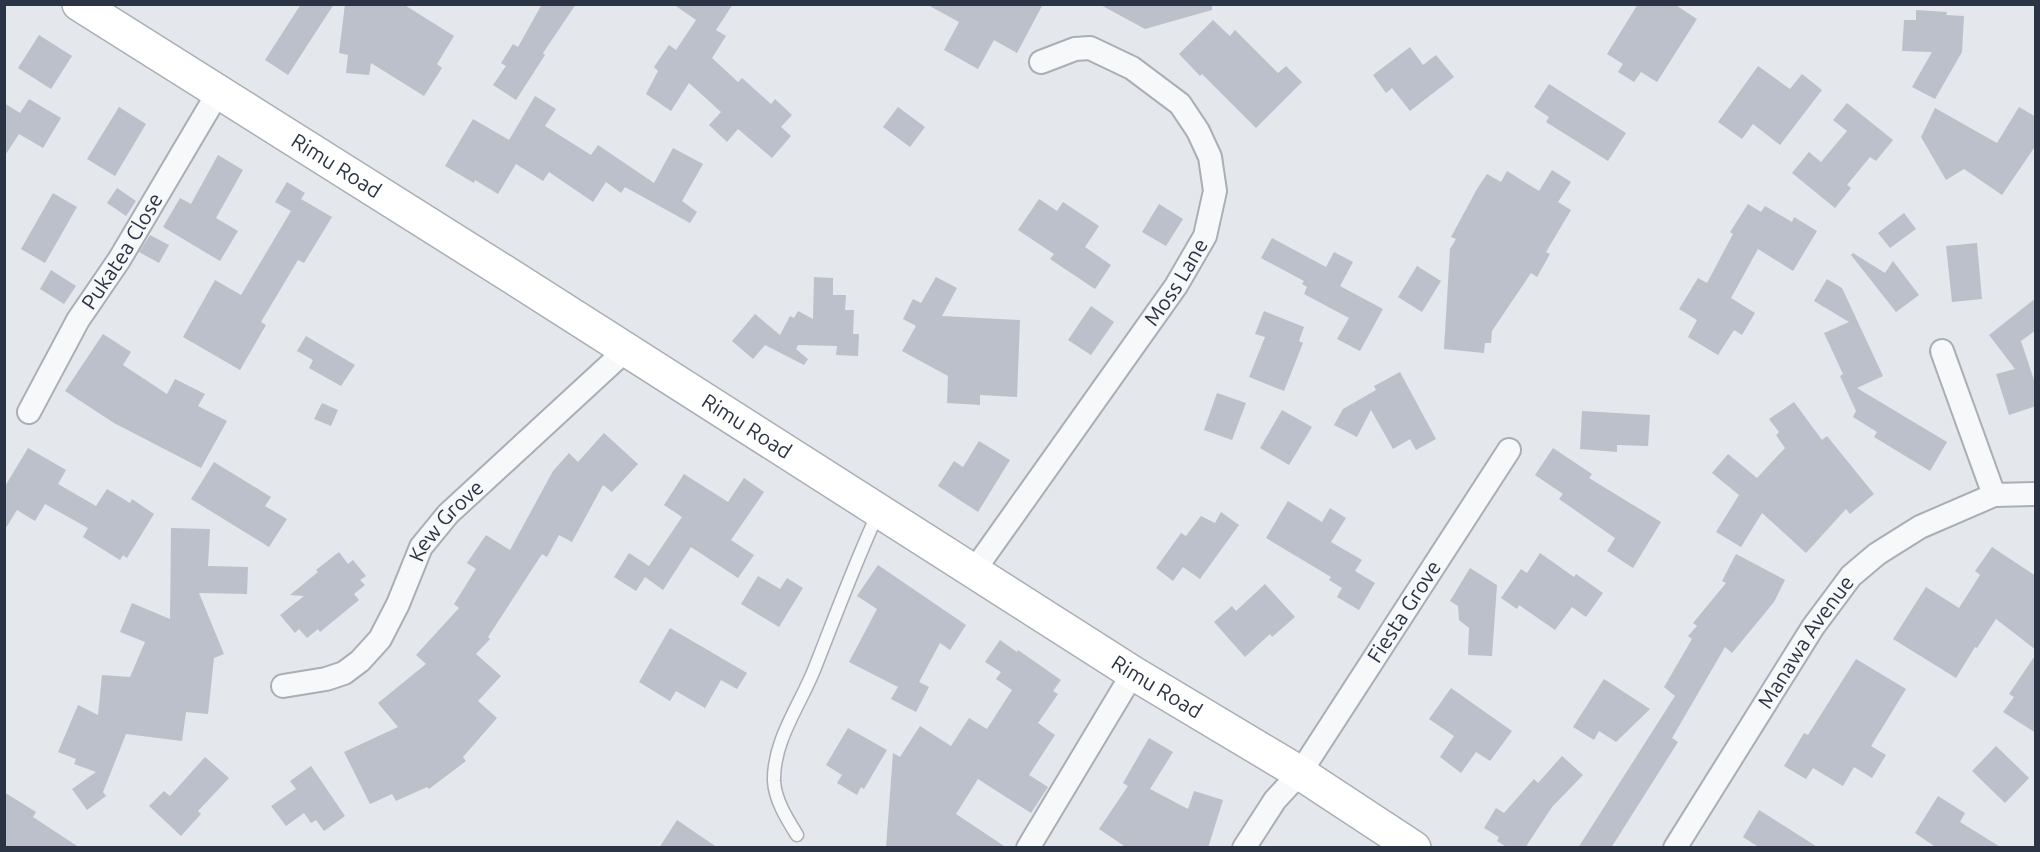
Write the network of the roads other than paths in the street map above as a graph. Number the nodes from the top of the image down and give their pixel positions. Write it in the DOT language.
graph roads {
  1 [pos="79,4"];
  2 [pos="1041,62"];
  3 [pos="219,91"];
  4 [pos="626,350"];
  5 [pos="1942,351"];
  6 [pos="29,412"];
  7 [pos="1509,450"];
  8 [pos="2036,494"];
  9 [pos="1994,495"];
  10 [pos="879,512"];
  11 [pos="973,572"];
  12 [pos="1133,673"];
  13 [pos="283,686"];
  14 [pos="1300,773"];
  15 [pos="797,835"];
  16 [pos="1028,848"];
  17 [pos="1244,848"];
  18 [pos="1414,848"];
  19 [pos="1675,848"];
  1 -- 3 [label="main road, Rimu Road"];
  2 -- 11 [label="street, Moss Lane"];
  3 -- 4 [label="main road, Rimu Road"];
  3 -- 6 [label="street, Pukatea Close"];
  4 -- 10 [label="main road, Rimu Road"];
  4 -- 13 [label="street, Kew Grove"];
  5 -- 9 [label="street"];
  7 -- 14 [label="street, Fiesta Grove"];
  8 -- 9 [label="street, Manawa Avenue"];
  9 -- 19 [label="street, Manawa Avenue"];
  10 -- 11 [label="main road, Rimu Road"];
  10 -- 15 [label="lane"];
  11 -- 12 [label="main road, Rimu Road"];
  12 -- 14 [label="main road, Rimu Road"];
  12 -- 16 [label="street"];
  14 -- 17 [label="street, Fiesta Grove"];
  14 -- 18 [label="main road, Rimu Road"];
}
